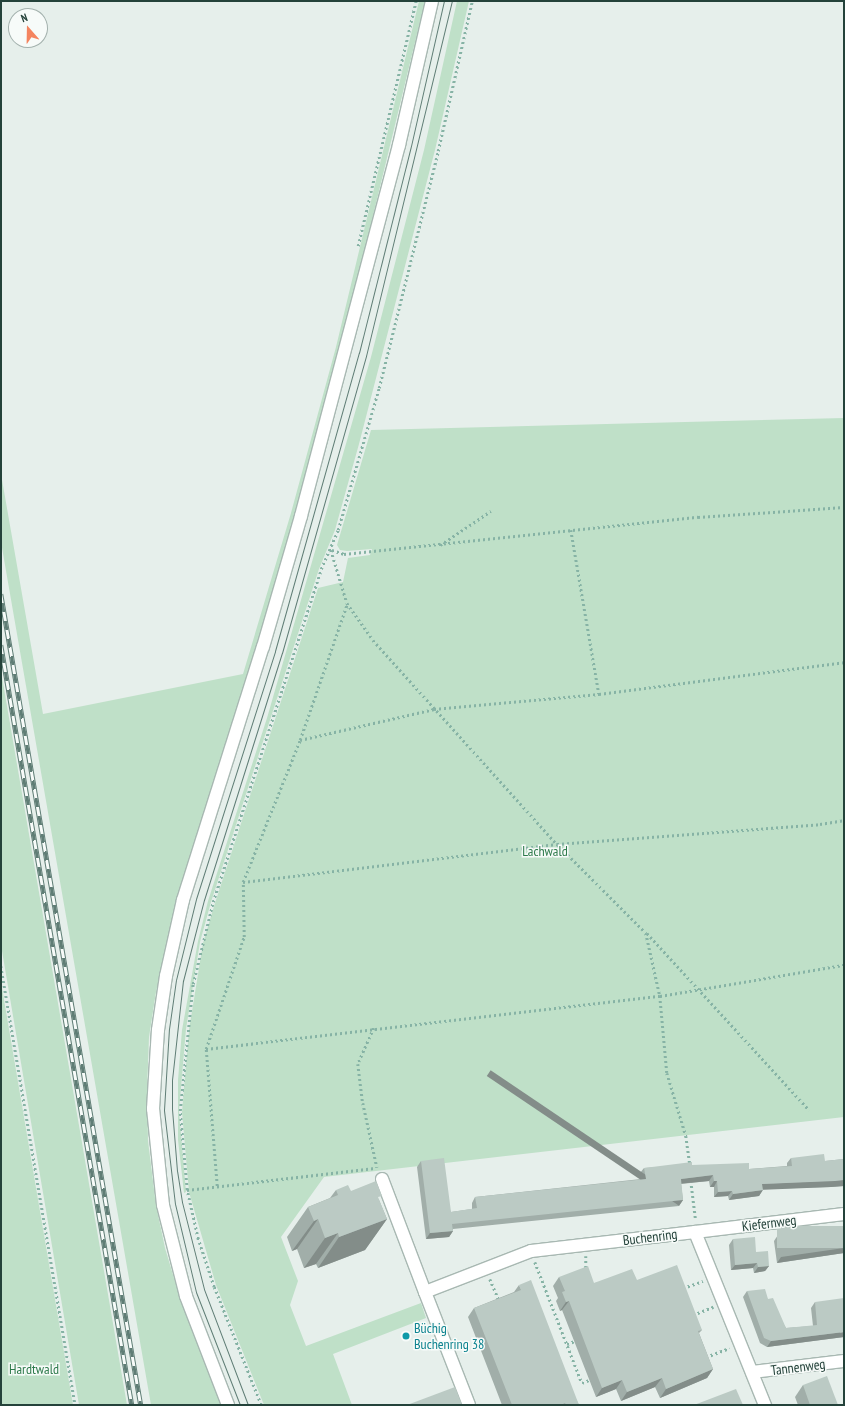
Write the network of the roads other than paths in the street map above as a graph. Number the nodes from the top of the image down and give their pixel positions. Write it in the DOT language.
graph roads {
  1 [pos="432,1"];
  2 [pos="382,1179"];
  3 [pos="844,1214"];
  4 [pos="695,1232"];
  5 [pos="425,1292"];
  6 [pos="844,1361"];
  7 [pos="752,1372"];
  8 [pos="228,1405"];
  9 [pos="469,1405"];
  10 [pos="765,1405"];
  1 -- 8 [label="street"];
  2 -- 5 [label="street"];
  3 -- 4 [label="street, Kiefernweg"];
  4 -- 5 [label="street, Buchenring"];
  4 -- 7 [label="street, Buchenring"];
  5 -- 9 [label="street"];
  6 -- 7 [label="street, Tannenweg"];
  7 -- 10 [label="street, Buchenring"];
}
